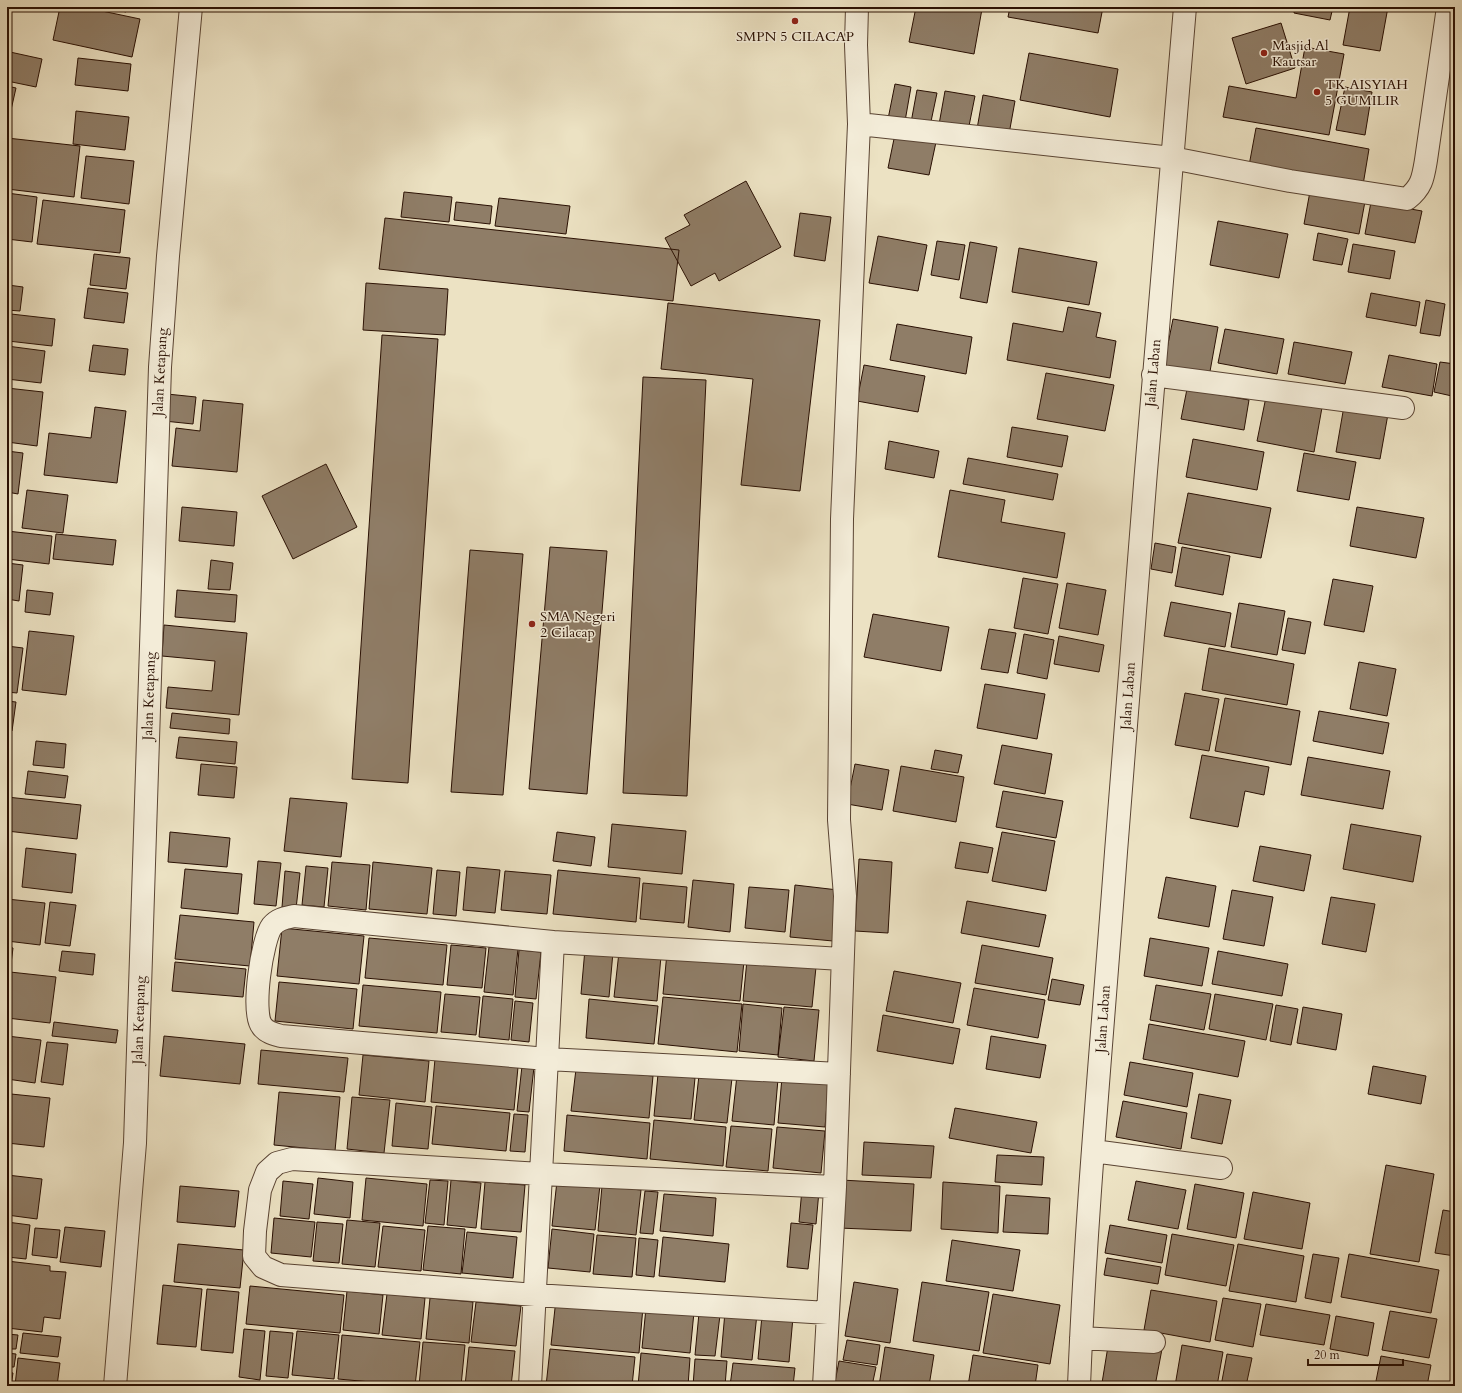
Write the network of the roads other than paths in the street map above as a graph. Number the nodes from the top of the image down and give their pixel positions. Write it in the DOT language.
graph roads {
  1 [pos="191,7"];
  2 [pos="857,7"];
  3 [pos="1185,7"];
  4 [pos="1448,7"];
  5 [pos="859,124"];
  6 [pos="1172,158"];
  7 [pos="1153,375"];
  8 [pos="1403,408"];
  9 [pos="553,942"];
  10 [pos="842,959"];
  11 [pos="547,1059"];
  12 [pos="839,1074"];
  13 [pos="1093,1150"];
  14 [pos="1221,1168"];
  15 [pos="541,1174"];
  16 [pos="835,1187"];
  17 [pos="535,1295"];
  18 [pos="828,1313"];
  19 [pos="1081,1338"];
  20 [pos="1154,1342"];
  21 [pos="115,1386"];
  22 [pos="530,1386"];
  23 [pos="824,1386"];
  24 [pos="1079,1386"];
  1 -- 21 [label="street, Jalan Ketapang"];
  2 -- 5 [label="street"];
  3 -- 6 [label="street, Jalan Laban"];
  4 -- 6 [label="street"];
  5 -- 6 [label="street"];
  5 -- 10 [label="street"];
  6 -- 7 [label="street, Jalan Laban"];
  7 -- 8 [label="street"];
  7 -- 13 [label="street, Jalan Laban"];
  9 -- 10 [label="street"];
  9 -- 11 [label="street"];
  9 -- 11 [label="street"];
  10 -- 12 [label="street"];
  11 -- 12 [label="street"];
  11 -- 15 [label="street"];
  12 -- 16 [label="street"];
  13 -- 14 [label="street"];
  13 -- 19 [label="street, Jalan Laban"];
  15 -- 16 [label="street"];
  15 -- 17 [label="street"];
  15 -- 17 [label="street"];
  16 -- 18 [label="street"];
  17 -- 18 [label="street"];
  17 -- 22 [label="street"];
  18 -- 23 [label="street"];
  19 -- 20 [label="street"];
  19 -- 24 [label="street, Jalan Laban"];
}
